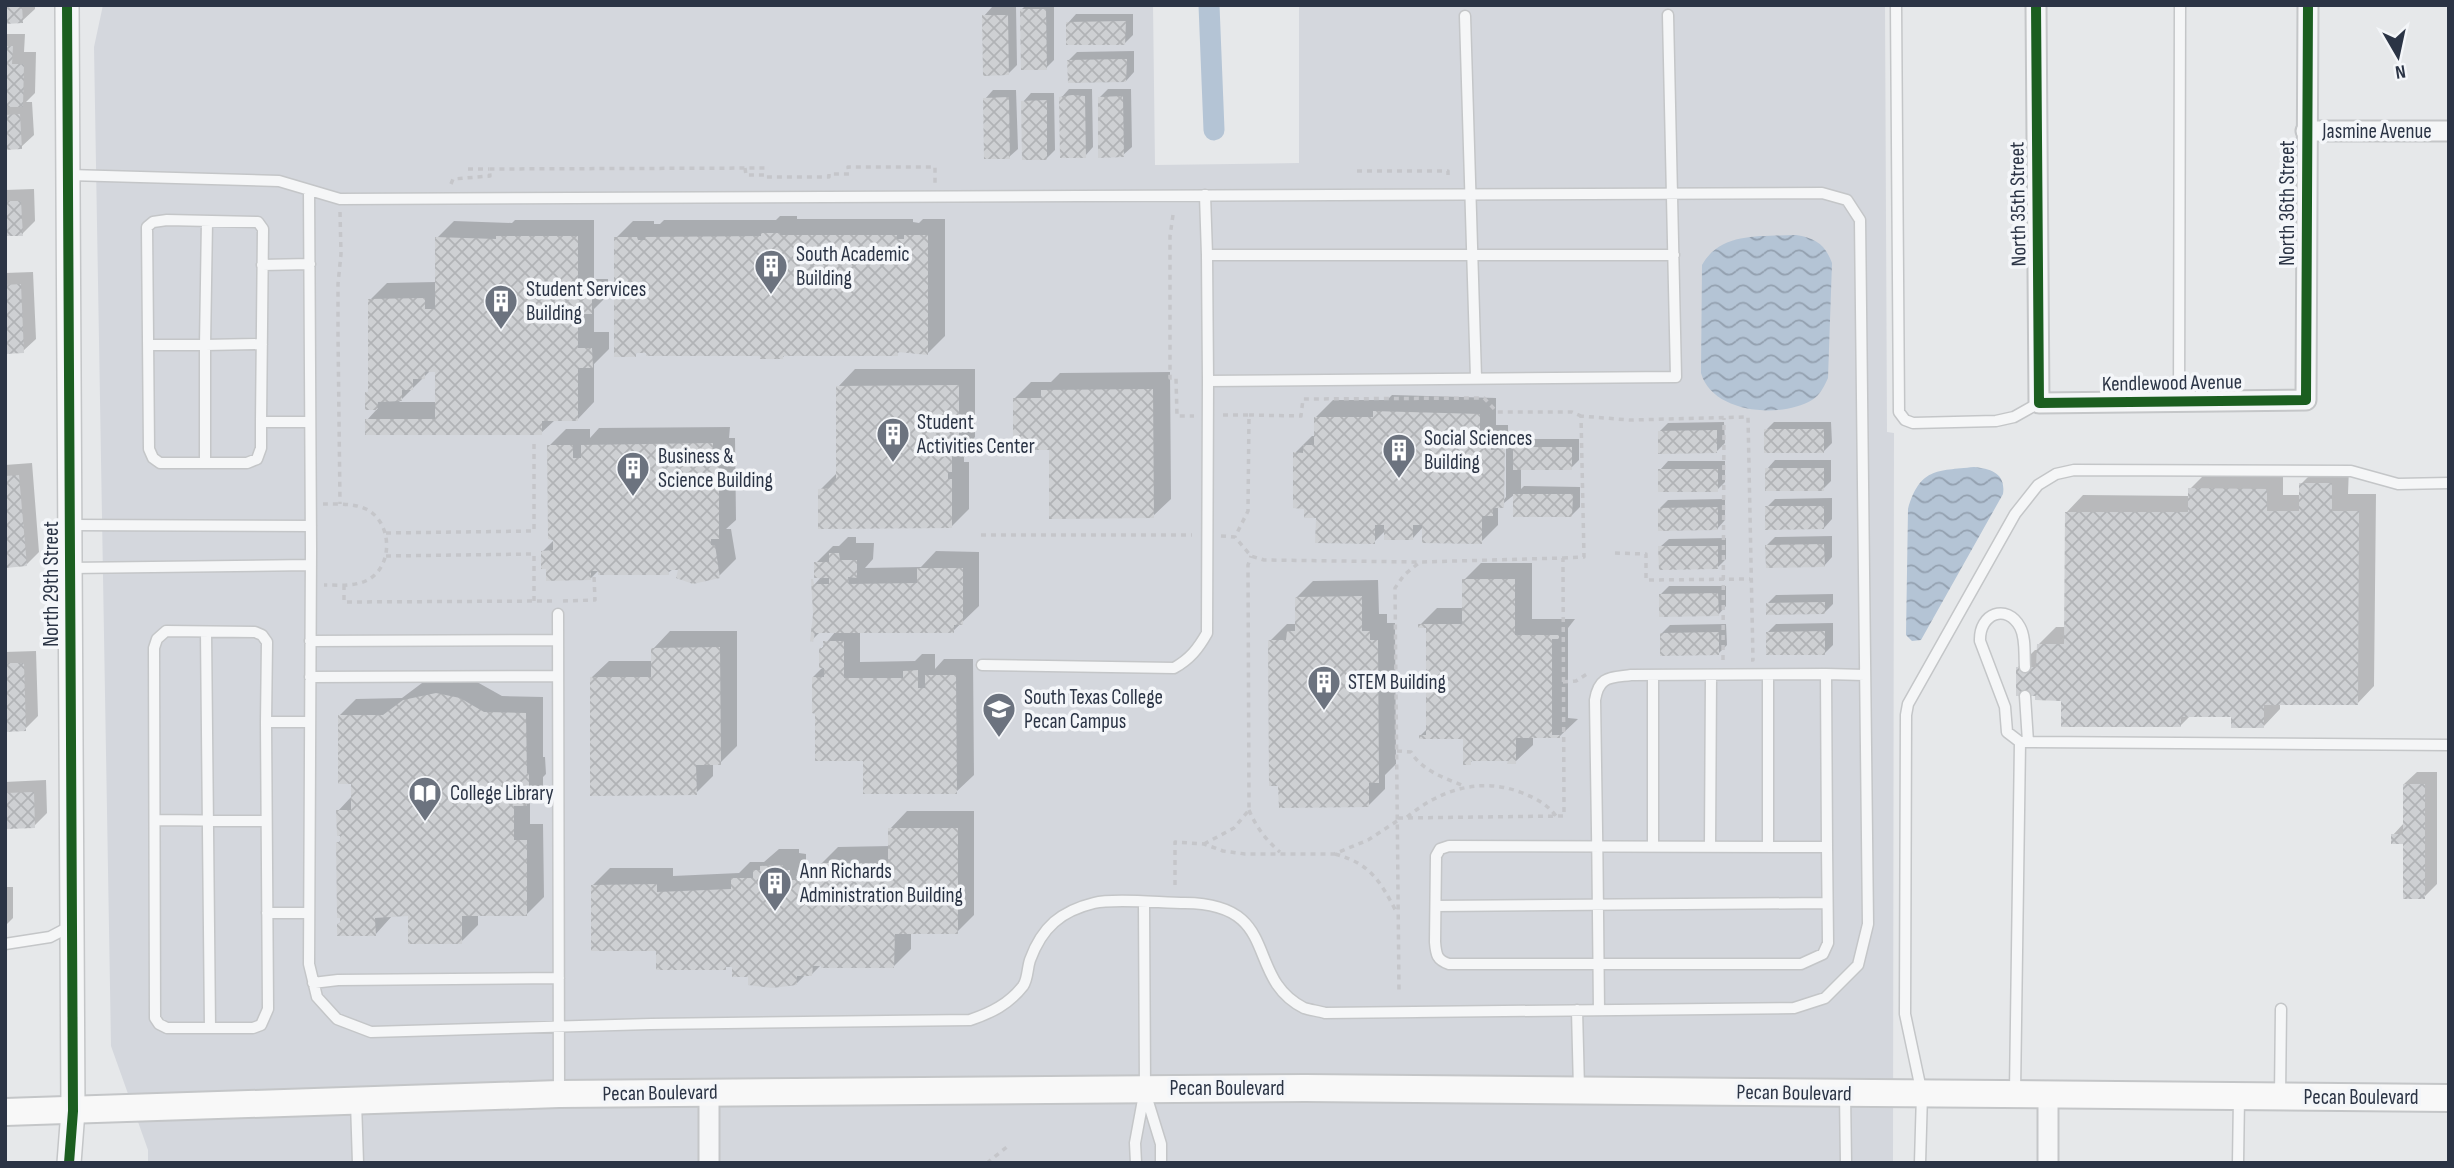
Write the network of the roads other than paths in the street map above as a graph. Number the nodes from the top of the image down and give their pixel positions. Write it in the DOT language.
graph roads {
  1 [pos="67,5"];
  2 [pos="1896,5"];
  3 [pos="2036,5"];
  4 [pos="2180,5"];
  5 [pos="2308,5"];
  6 [pos="1668,15"];
  7 [pos="1465,16"];
  8 [pos="2306,131"];
  9 [pos="2449,131"];
  10 [pos="68,175"];
  11 [pos="309,190"];
  12 [pos="1470,194"];
  13 [pos="1672,194"];
  14 [pos="1205,195"];
  15 [pos="207,221"];
  16 [pos="1207,255"];
  17 [pos="1472,255"];
  18 [pos="1674,255"];
  19 [pos="310,264"];
  20 [pos="262,265"];
  21 [pos="262,344"];
  22 [pos="148,345"];
  23 [pos="205,345"];
  24 [pos="1476,378"];
  25 [pos="1208,382"];
  26 [pos="2306,400"];
  27 [pos="2179,402"];
  28 [pos="2039,403"];
  29 [pos="261,422"];
  30 [pos="310,422"];
  31 [pos="205,463"];
  32 [pos="2449,483"];
  33 [pos="70,525"];
  34 [pos="311,526"];
  35 [pos="311,565"];
  36 [pos="70,568"];
  37 [pos="558,614"];
  38 [pos="206,632"];
  39 [pos="310,640"];
  40 [pos="558,640"];
  41 [pos="982,666"];
  42 [pos="2025,667"];
  43 [pos="1826,674"];
  44 [pos="1653,675"];
  45 [pos="1710,675"];
  46 [pos="1769,675"];
  47 [pos="1865,675"];
  48 [pos="558,676"];
  49 [pos="310,677"];
  50 [pos="2025,696"];
  51 [pos="266,722"];
  52 [pos="310,722"];
  53 [pos="2024,742"];
  54 [pos="2449,745"];
  55 [pos="155,821"];
  56 [pos="208,821"];
  57 [pos="267,821"];
  58 [pos="1827,846"];
  59 [pos="1597,847"];
  60 [pos="1653,847"];
  61 [pos="1710,847"];
  62 [pos="1768,847"];
  63 [pos="1144,903"];
  64 [pos="1827,903"];
  65 [pos="1599,904"];
  66 [pos="1436,906"];
  67 [pos="267,913"];
  68 [pos="309,913"];
  69 [pos="72,926"];
  70 [pos="5,944"];
  71 [pos="1599,965"];
  72 [pos="559,978"];
  73 [pos="313,983"];
  74 [pos="2281,1009"];
  75 [pos="1577,1010"];
  76 [pos="1599,1010"];
  77 [pos="559,1026"];
  78 [pos="211,1028"];
  79 [pos="1144,1089"];
  80 [pos="1579,1089"];
  81 [pos="709,1092"];
  82 [pos="559,1094"];
  83 [pos="1845,1094"];
  84 [pos="1922,1094"];
  85 [pos="2015,1095"];
  86 [pos="2048,1095"];
  87 [pos="2239,1097"];
  88 [pos="2280,1097"];
  89 [pos="2449,1098"];
  90 [pos="356,1101"];
  91 [pos="73,1111"];
  92 [pos="5,1112"];
  93 [pos="69,1163"];
  94 [pos="358,1163"];
  95 [pos="709,1163"];
  96 [pos="1136,1163"];
  97 [pos="1161,1163"];
  98 [pos="1846,1163"];
  99 [pos="1920,1163"];
  100 [pos="2048,1163"];
  101 [pos="2238,1163"];
  1 -- 10 [label="street, North 29th Street"];
  2 -- 28 [label="lane"];
  3 -- 28 [label="street, North 35th Street"];
  4 -- 27 [label="lane"];
  5 -- 8 [label="street, North 36th Street"];
  6 -- 13 [label="lane"];
  7 -- 12 [label="lane"];
  8 -- 9 [label="street, Jasmine Avenue"];
  8 -- 26 [label="street, North 36th Street"];
  10 -- 11 [label="lane"];
  10 -- 33 [label="street, North 29th Street"];
  11 -- 14 [label="lane"];
  11 -- 19 [label="lane"];
  12 -- 13 [label="lane"];
  12 -- 14 [label="lane"];
  12 -- 17 [label="lane"];
  13 -- 18 [label="lane"];
  13 -- 47 [label="lane"];
  14 -- 16 [label="lane"];
  15 -- 20 [label="lane"];
  15 -- 22 [label="lane"];
  15 -- 23 [label="lane"];
  16 -- 17 [label="lane"];
  16 -- 25 [label="lane"];
  17 -- 18 [label="lane"];
  17 -- 24 [label="lane"];
  18 -- 24 [label="lane"];
  19 -- 20 [label="lane"];
  19 -- 30 [label="lane"];
  20 -- 21 [label="lane"];
  21 -- 23 [label="lane"];
  21 -- 29 [label="lane"];
  22 -- 23 [label="lane"];
  22 -- 31 [label="lane"];
  23 -- 31 [label="lane"];
  24 -- 25 [label="lane"];
  25 -- 41 [label="lane"];
  26 -- 27 [label="street, Kendlewood Avenue"];
  27 -- 28 [label="street, Kendlewood Avenue"];
  29 -- 30 [label="lane"];
  29 -- 31 [label="lane"];
  30 -- 34 [label="lane"];
  32 -- 84 [label="lane"];
  33 -- 34 [label="lane"];
  33 -- 36 [label="street, North 29th Street"];
  34 -- 35 [label="lane"];
  35 -- 36 [label="lane"];
  35 -- 39 [label="lane"];
  36 -- 69 [label="street, North 29th Street"];
  37 -- 40 [label="lane"];
  38 -- 51 [label="lane"];
  38 -- 55 [label="lane"];
  38 -- 56 [label="lane"];
  39 -- 40 [label="lane"];
  39 -- 49 [label="lane"];
  40 -- 48 [label="lane"];
  42 -- 53 [label="lane"];
  43 -- 46 [label="lane"];
  43 -- 47 [label="lane"];
  43 -- 58 [label="lane"];
  44 -- 45 [label="lane"];
  44 -- 59 [label="lane"];
  44 -- 60 [label="lane"];
  45 -- 46 [label="lane"];
  45 -- 61 [label="lane"];
  46 -- 62 [label="lane"];
  47 -- 76 [label="lane"];
  48 -- 49 [label="lane"];
  48 -- 72 [label="lane"];
  49 -- 52 [label="lane"];
  50 -- 53 [label="lane"];
  51 -- 52 [label="lane"];
  51 -- 57 [label="lane"];
  52 -- 68 [label="lane"];
  53 -- 54 [label="lane"];
  53 -- 85 [label="lane"];
  55 -- 56 [label="lane"];
  55 -- 78 [label="lane"];
  56 -- 57 [label="lane"];
  56 -- 78 [label="lane"];
  57 -- 67 [label="lane"];
  58 -- 62 [label="lane"];
  58 -- 64 [label="lane"];
  59 -- 60 [label="lane"];
  59 -- 65 [label="lane"];
  59 -- 66 [label="lane"];
  60 -- 61 [label="lane"];
  61 -- 62 [label="lane"];
  63 -- 75 [label="lane"];
  63 -- 77 [label="lane"];
  63 -- 79 [label="lane"];
  64 -- 65 [label="lane"];
  64 -- 71 [label="lane"];
  65 -- 66 [label="lane"];
  65 -- 71 [label="lane"];
  66 -- 71 [label="lane"];
  67 -- 68 [label="lane"];
  67 -- 78 [label="lane"];
  68 -- 73 [label="lane"];
  69 -- 70 [label="lane"];
  69 -- 91 [label="street, North 29th Street"];
  71 -- 76 [label="lane"];
  72 -- 73 [label="lane"];
  72 -- 77 [label="lane"];
  73 -- 77 [label="lane"];
  74 -- 88 [label="lane"];
  75 -- 76 [label="lane"];
  75 -- 80 [label="lane"];
  77 -- 82 [label="lane"];
  79 -- 80 [label="main road, Pecan Boulevard"];
  79 -- 81 [label="main road, Pecan Boulevard"];
  79 -- 96 [label="lane"];
  79 -- 97 [label="lane"];
  80 -- 83 [label="main road, Pecan Boulevard"];
  81 -- 82 [label="main road, Pecan Boulevard"];
  81 -- 95 [label="street"];
  82 -- 90 [label="main road, Pecan Boulevard"];
  83 -- 84 [label="main road, Pecan Boulevard"];
  83 -- 98 [label="lane"];
  84 -- 85 [label="main road, Pecan Boulevard"];
  84 -- 99 [label="lane"];
  85 -- 86 [label="main road, Pecan Boulevard"];
  86 -- 87 [label="main road, Pecan Boulevard"];
  86 -- 100 [label="street"];
  87 -- 88 [label="main road, Pecan Boulevard"];
  87 -- 101 [label="lane"];
  88 -- 89 [label="main road, Pecan Boulevard"];
  90 -- 91 [label="main road, Pecan Boulevard"];
  90 -- 94 [label="lane"];
  91 -- 92 [label="main road, Pecan Boulevard"];
  91 -- 93 [label="street, North 29th Street"];
}
